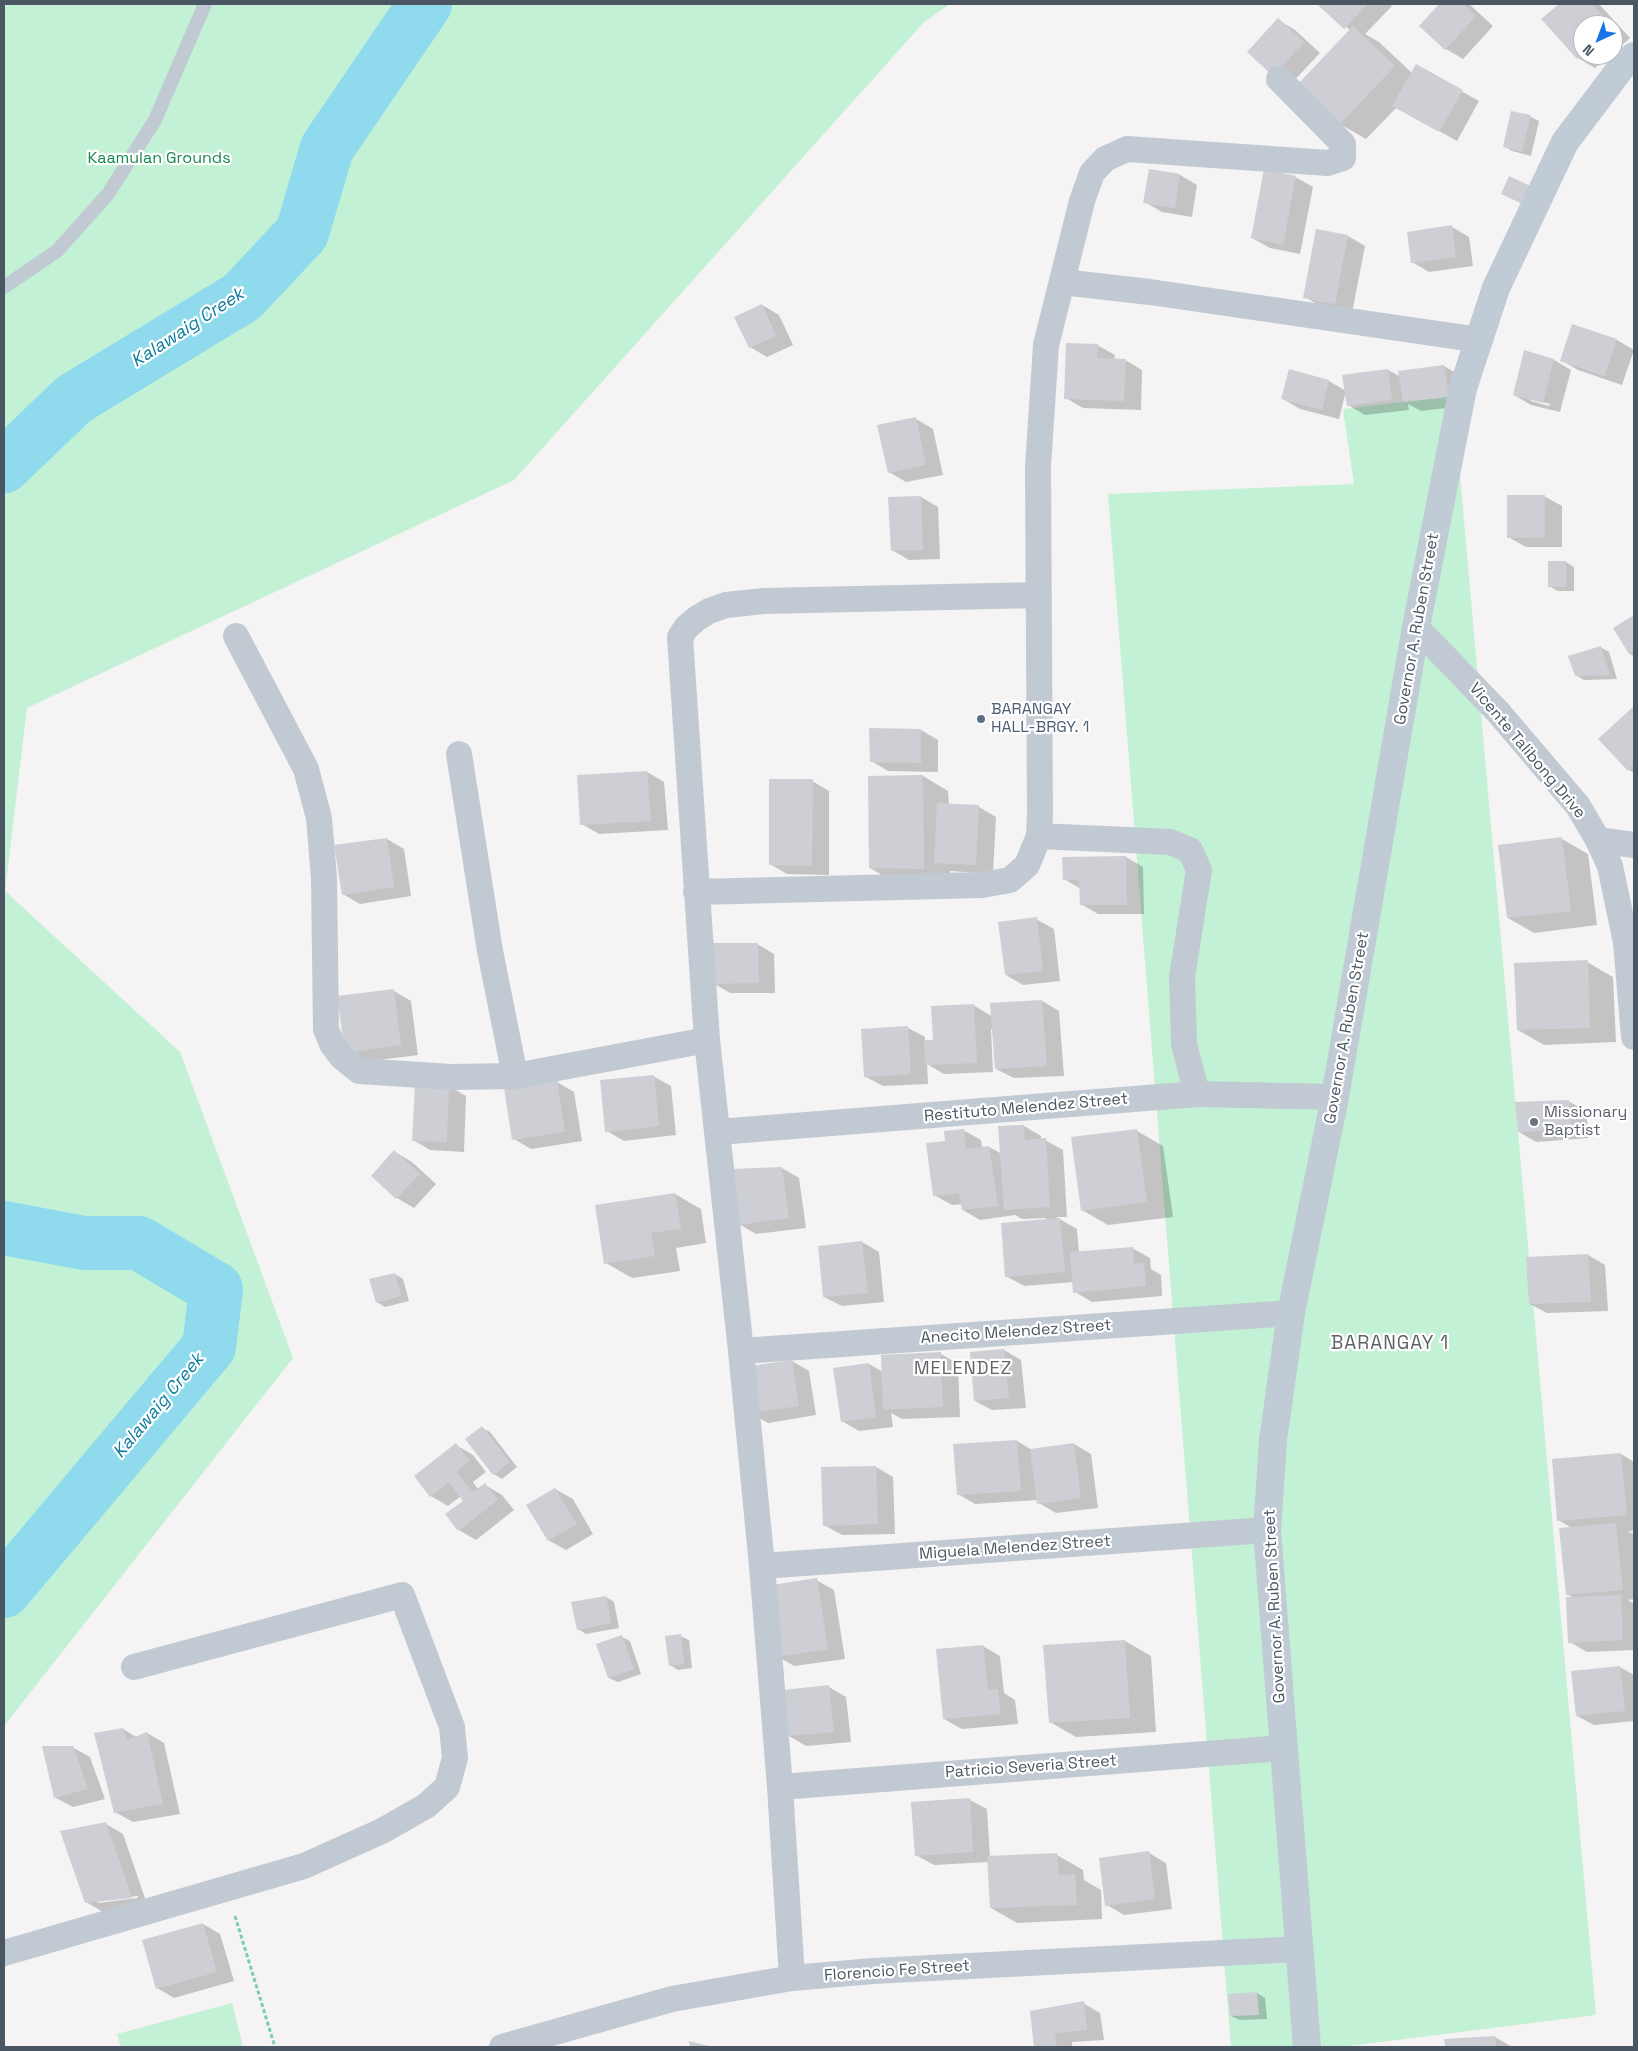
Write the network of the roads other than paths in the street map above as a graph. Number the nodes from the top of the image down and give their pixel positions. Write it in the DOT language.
graph roads {
  1 [pos="205,4"];
  2 [pos="1634,56"];
  3 [pos="1279,80"];
  4 [pos="1062,282"];
  5 [pos="4,287"];
  6 [pos="1480,340"];
  7 [pos="1038,595"];
  8 [pos="1416,627"];
  9 [pos="236,636"];
  10 [pos="459,754"];
  11 [pos="1039,836"];
  12 [pos="1598,840"];
  13 [pos="1634,845"];
  14 [pos="696,892"];
  15 [pos="1634,1037"];
  16 [pos="707,1040"];
  17 [pos="515,1076"];
  18 [pos="1197,1094"];
  19 [pos="1335,1097"];
  20 [pos="718,1132"];
  21 [pos="1290,1313"];
  22 [pos="741,1351"];
  23 [pos="1267,1530"];
  24 [pos="762,1566"];
  25 [pos="134,1667"];
  26 [pos="1283,1748"];
  27 [pos="780,1787"];
  28 [pos="1300,1949"];
  29 [pos="4,1953"];
  30 [pos="792,1978"];
  31 [pos="551,2041"];
  32 [pos="502,2047"];
  33 [pos="1307,2047"];
  1 -- 5 [label="lane"];
  2 -- 6 [label="main road, Governor A. Ruben Street"];
  3 -- 4 [label="street"];
  4 -- 6 [label="street"];
  4 -- 7 [label="street"];
  6 -- 8 [label="main road, Governor A. Ruben Street"];
  7 -- 11 [label="street"];
  7 -- 14 [label="street"];
  8 -- 12 [label="street, Vicente Talibong Drive"];
  8 -- 19 [label="main road, Governor A. Ruben Street"];
  9 -- 17 [label="street"];
  10 -- 17 [label="street"];
  11 -- 14 [label="street"];
  11 -- 18 [label="street"];
  12 -- 13 [label="street"];
  12 -- 15 [label="street, Vicente Talibong Drive"];
  14 -- 16 [label="street"];
  16 -- 17 [label="street"];
  16 -- 20 [label="street"];
  18 -- 19 [label="street, Restituto Melendez Street"];
  18 -- 20 [label="street, Restituto Melendez Street"];
  19 -- 21 [label="main road, Governor A. Ruben Street"];
  20 -- 22 [label="street"];
  21 -- 22 [label="street, Anecito Melendez Street"];
  21 -- 23 [label="main road, Governor A. Ruben Street"];
  22 -- 24 [label="street"];
  23 -- 24 [label="street, Miguela Melendez Street"];
  23 -- 26 [label="main road, Governor A. Ruben Street"];
  24 -- 27 [label="street"];
  25 -- 29 [label="street"];
  26 -- 27 [label="street, Patricio Severia Street"];
  26 -- 28 [label="main road, Governor A. Ruben Street"];
  27 -- 30 [label="street"];
  28 -- 30 [label="street, Florencio Fe Street"];
  28 -- 33 [label="main road, Governor A. Ruben Street"];
  30 -- 31 [label="street, Florencio Fe Street"];
  31 -- 32 [label="street, Florencio Fe Street"];
}
